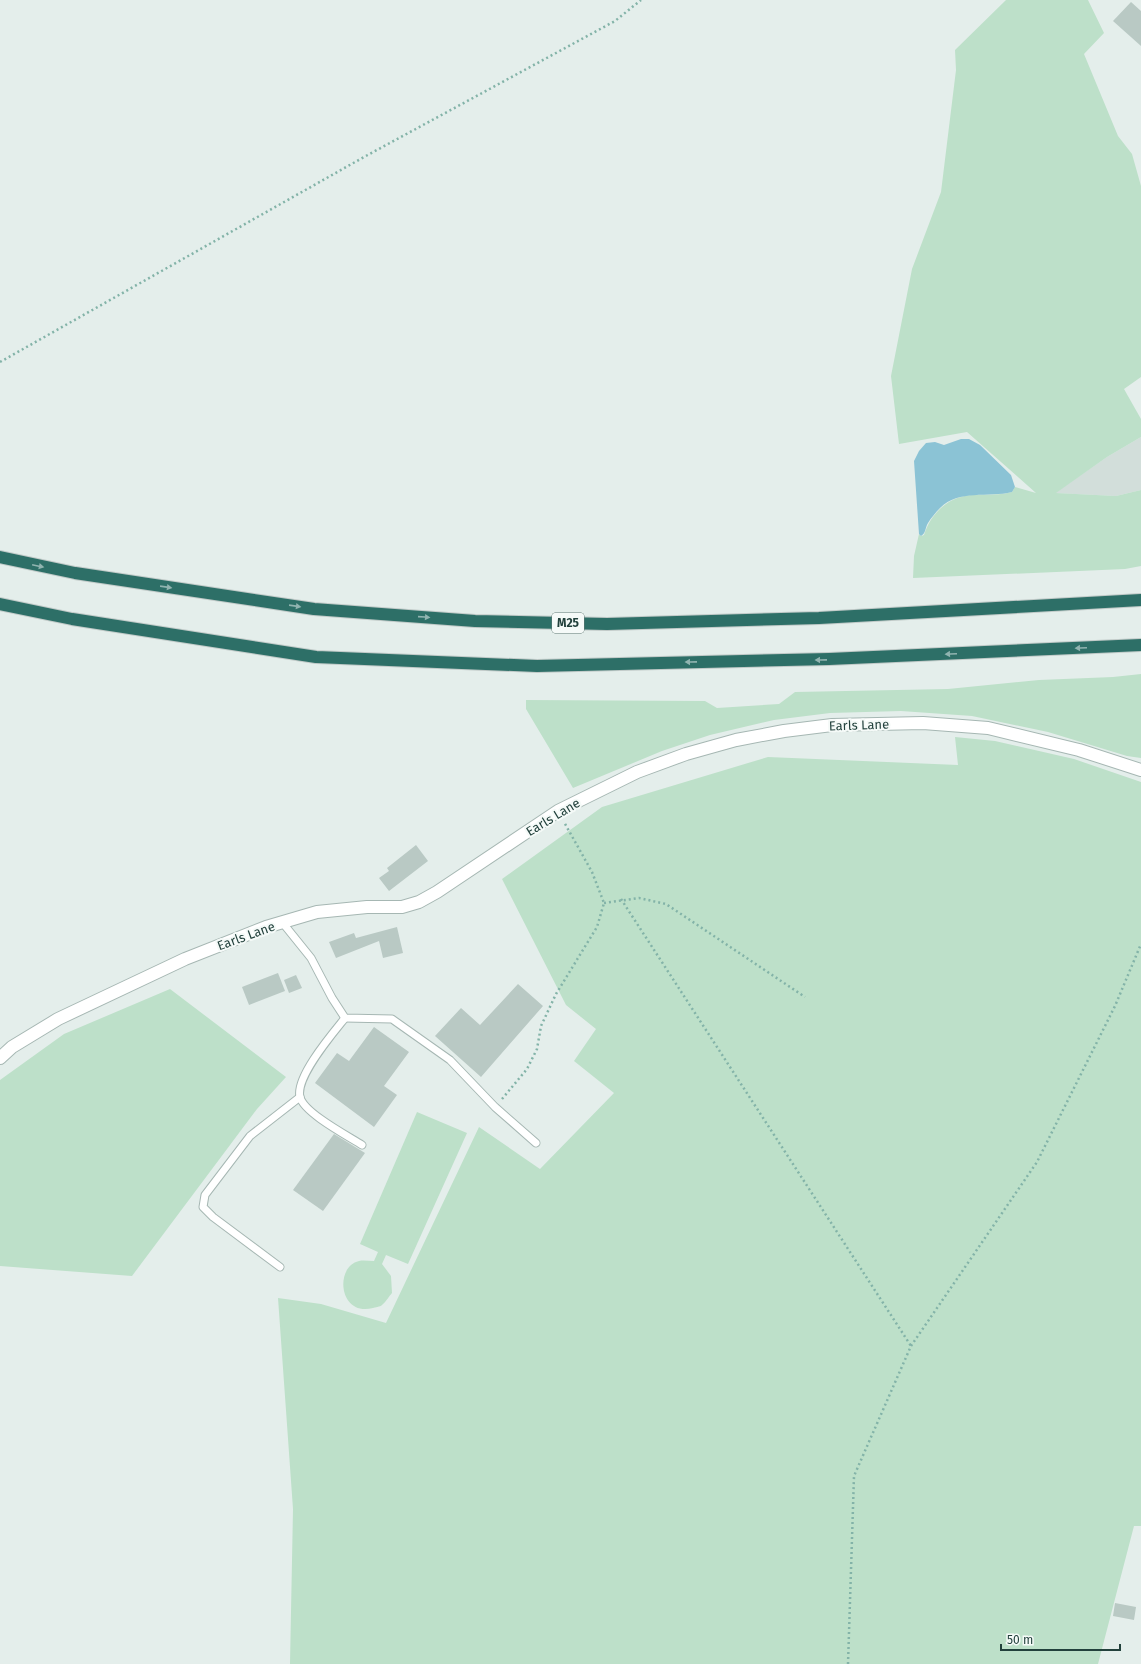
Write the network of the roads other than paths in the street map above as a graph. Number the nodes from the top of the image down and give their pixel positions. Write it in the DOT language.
graph roads {
  1 [pos="0,557"];
  2 [pos="1141,600"];
  3 [pos="0,604"];
  4 [pos="1141,645"];
  5 [pos="1141,770"];
  6 [pos="282,922"];
  7 [pos="345,1018"];
  8 [pos="0,1058"];
  9 [pos="300,1097"];
  10 [pos="536,1143"];
  11 [pos="362,1145"];
  12 [pos="280,1267"];
  1 -- 2 [label="highway, M25, one-way"];
  4 -- 3 [label="highway, one-way"];
  5 -- 6 [label="street, Earls Lane"];
  6 -- 7 [label="lane"];
  6 -- 8 [label="street, Earls Lane"];
  7 -- 9 [label="lane"];
  7 -- 10 [label="lane"];
  9 -- 11 [label="lane"];
  9 -- 12 [label="lane"];
}
